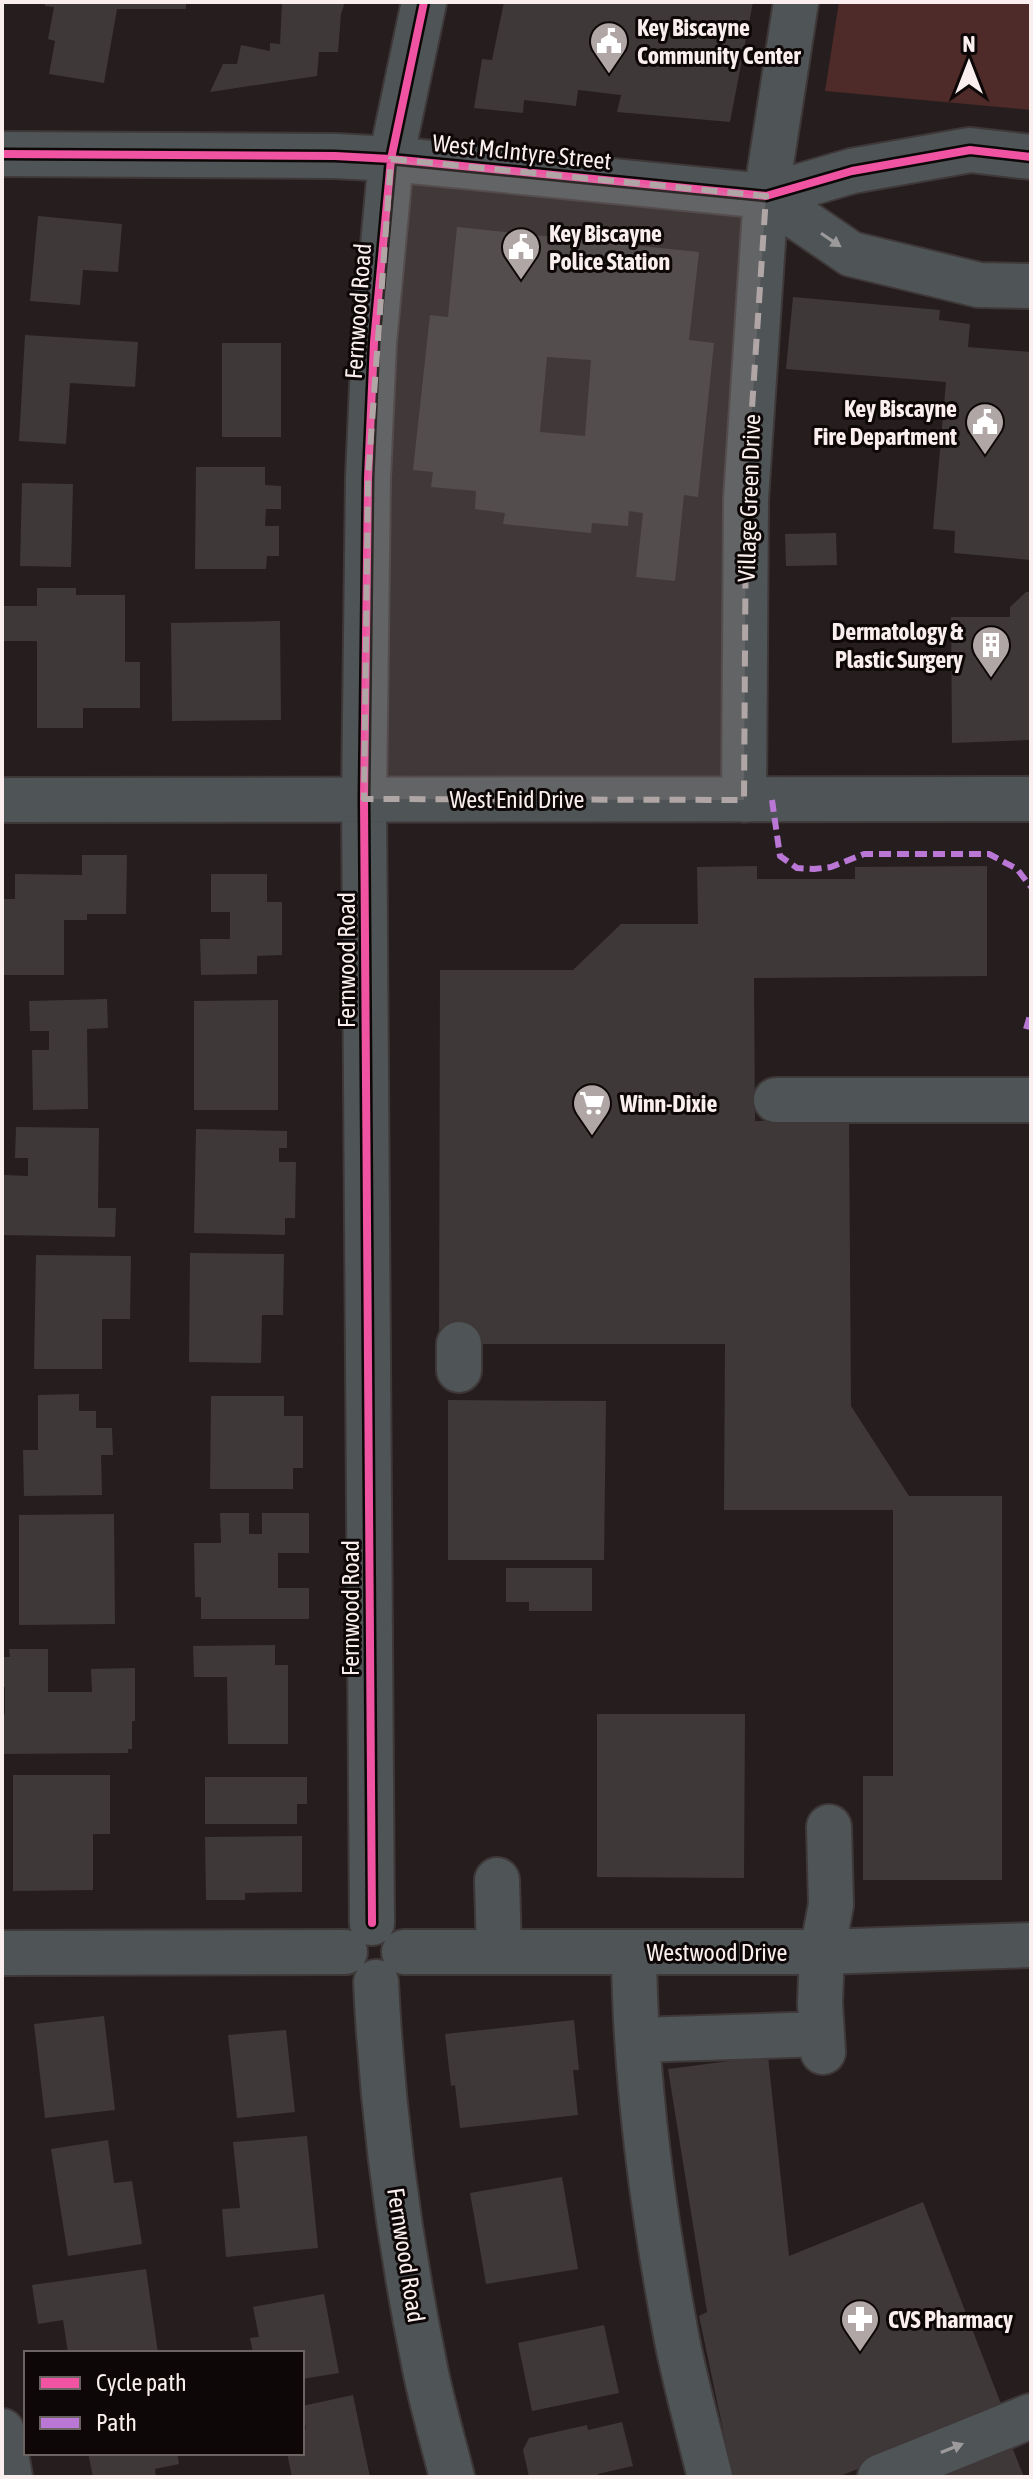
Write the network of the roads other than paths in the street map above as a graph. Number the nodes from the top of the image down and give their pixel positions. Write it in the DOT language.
graph roads {
  1 [pos="424,2"];
  2 [pos="796,2"];
  3 [pos="2,154"];
  4 [pos="1031,157"];
  5 [pos="391,159"];
  6 [pos="766,196"];
  7 [pos="1031,286"];
  8 [pos="364,799"];
  9 [pos="1031,799"];
  10 [pos="2,800"];
  11 [pos="744,800"];
  12 [pos="776,1100"];
  13 [pos="1031,1100"];
  14 [pos="829,1827"];
  15 [pos="497,1880"];
  16 [pos="1031,1945"];
  17 [pos="374,1952"];
  18 [pos="499,1952"];
  19 [pos="634,1952"];
  20 [pos="822,1952"];
  21 [pos="2,1953"];
  22 [pos="638,2040"];
  23 [pos="1031,2416"];
  24 [pos="2,2431"];
  25 [pos="10,2477"];
  26 [pos="452,2477"];
  27 [pos="710,2477"];
  28 [pos="880,2477"];
  1 -- 5 [label="street, Fernwood Road"];
  2 -- 6 [label="street, Village Green Drive"];
  3 -- 5 [label="street, West McIntyre Street"];
  4 -- 6 [label="street, West McIntyre Street"];
  5 -- 6 [label="street, West McIntyre Street"];
  5 -- 8 [label="street, Fernwood Road"];
  6 -- 7 [label="street, West McIntyre Street, one-way"];
  6 -- 11 [label="street, Village Green Drive"];
  8 -- 10 [label="street, West Enid Drive"];
  8 -- 11 [label="street, West Enid Drive"];
  8 -- 17 [label="street, Fernwood Road"];
  9 -- 11 [label="street, West Enid Drive"];
  12 -- 13 [label="street"];
  14 -- 20 [label="street"];
  15 -- 18 [label="street"];
  16 -- 20 [label="street, Westwood Drive"];
  17 -- 18 [label="street, Westwood Drive"];
  17 -- 21 [label="street, Westwood Drive"];
  17 -- 26 [label="street, Fernwood Road"];
  18 -- 19 [label="street, Westwood Drive"];
  19 -- 20 [label="street, Westwood Drive"];
  19 -- 22 [label="street"];
  20 -- 22 [label="street"];
  22 -- 27 [label="street"];
  28 -- 23 [label="street, one-way"];
  24 -- 25 [label="street"];
}
